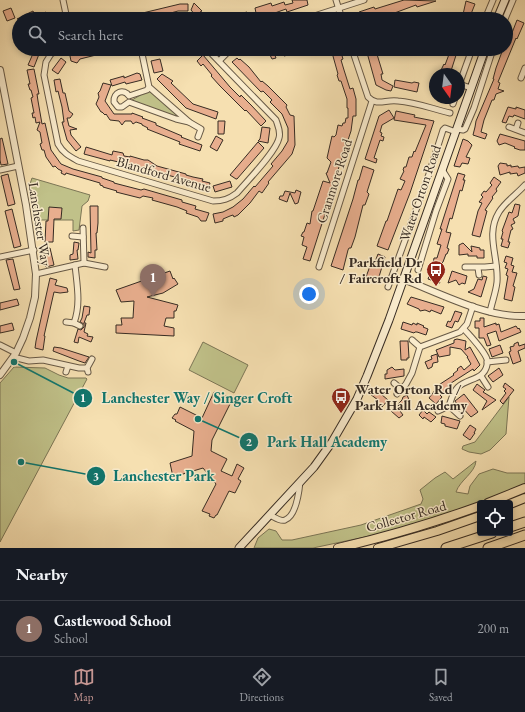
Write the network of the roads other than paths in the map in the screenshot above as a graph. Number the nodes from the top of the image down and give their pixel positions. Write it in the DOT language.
graph roads {
  1 [pos="63,0"];
  2 [pos="336,0"];
  3 [pos="364,0"];
  4 [pos="492,0"];
  5 [pos="505,0"];
  6 [pos="512,0"];
  7 [pos="339,8"];
  8 [pos="66,12"];
  9 [pos="327,12"];
  10 [pos="340,12"];
  11 [pos="487,12"];
  12 [pos="500,12"];
  13 [pos="508,12"];
  14 [pos="50,56"];
  15 [pos="143,56"];
  16 [pos="213,56"];
  17 [pos="223,56"];
  18 [pos="354,56"];
  19 [pos="469,56"];
  20 [pos="482,56"];
  21 [pos="491,56"];
  22 [pos="218,61"];
  23 [pos="465,68"];
  24 [pos="0,70"];
  25 [pos="1,85"];
  26 [pos="465,86"];
  27 [pos="150,87"];
  28 [pos="470,88"];
  29 [pos="372,101"];
  30 [pos="450,113"];
  31 [pos="189,122"];
  32 [pos="518,124"];
  33 [pos="509,127"];
  34 [pos="516,129"];
  35 [pos="456,130"];
  36 [pos="525,133"];
  37 [pos="198,137"];
  38 [pos="18,166"];
  39 [pos="0,170"];
  40 [pos="525,185"];
  41 [pos="433,210"];
  42 [pos="83,228"];
  43 [pos="72,236"];
  44 [pos="83,236"];
  45 [pos="34,250"];
  46 [pos="0,257"];
  47 [pos="399,259"];
  48 [pos="84,263"];
  49 [pos="409,264"];
  50 [pos="75,265"];
  51 [pos="496,266"];
  52 [pos="105,267"];
  53 [pos="320,267"];
  54 [pos="465,267"];
  55 [pos="478,268"];
  56 [pos="418,270"];
  57 [pos="36,274"];
  58 [pos="479,275"];
  59 [pos="403,279"];
  60 [pos="388,287"];
  61 [pos="473,306"];
  62 [pos="490,312"];
  63 [pos="525,316"];
  64 [pos="66,322"];
  65 [pos="74,323"];
  66 [pos="80,326"];
  67 [pos="464,329"];
  68 [pos="412,340"];
  69 [pos="0,345"];
  70 [pos="420,347"];
  71 [pos="14,355"];
  72 [pos="92,360"];
  73 [pos="506,360"];
  74 [pos="487,362"];
  75 [pos="68,366"];
  76 [pos="66,372"];
  77 [pos="0,375"];
  78 [pos="481,376"];
  79 [pos="394,384"];
  80 [pos="488,387"];
  81 [pos="401,389"];
  82 [pos="397,394"];
  83 [pos="449,406"];
  84 [pos="438,411"];
  85 [pos="460,416"];
  86 [pos="300,482"];
  87 [pos="525,488"];
  88 [pos="525,498"];
  89 [pos="495,500"];
  90 [pos="513,503"];
  91 [pos="477,507"];
  92 [pos="270,515"];
  93 [pos="477,517"];
  94 [pos="525,522"];
  95 [pos="513,526"];
  96 [pos="525,535"];
  97 [pos="483,536"];
  98 [pos="239,548"];
  99 [pos="338,548"];
  100 [pos="378,548"];
  101 [pos="446,548"];
  102 [pos="488,548"];
  1 -- 8 [label="street"];
  2 -- 7 [label="street"];
  3 -- 7 [label="street"];
  4 -- 11 [label="street"];
  5 -- 12 [label="main road"];
  6 -- 13 [label="street"];
  7 -- 9 [label="street"];
  7 -- 10 [label="street"];
  14 -- 22 [label="street, Blandford Avenue"];
  15 -- 27 [label="street"];
  16 -- 22 [label="street, Blandford Avenue"];
  17 -- 22 [label="street"];
  18 -- 29 [label="street"];
  19 -- 23 [label="street"];
  20 -- 28 [label="main road, Water Orton Road"];
  21 -- 35 [label="street"];
  24 -- 25 [label="street, Lanchester Way"];
  25 -- 38 [label="street, Lanchester Way"];
  26 -- 28 [label="street"];
  27 -- 31 [label="street"];
  27 -- 31 [label="street"];
  28 -- 35 [label="main road, Water Orton Road"];
  29 -- 30 [label="street"];
  29 -- 53 [label="street, Cranmore Road"];
  31 -- 37 [label="street"];
  32 -- 34 [label="street"];
  33 -- 34 [label="street"];
  34 -- 36 [label="street"];
  35 -- 41 [label="main road, Water Orton Road"];
  35 -- 47 [label="street, Water Orton Road"];
  38 -- 39 [label="street"];
  38 -- 45 [label="street, Lanchester Way"];
  40 -- 51 [label="street"];
  41 -- 49 [label="main road, Water Orton Road"];
  41 -- 56 [label="street"];
  42 -- 44 [label="street"];
  43 -- 44 [label="street"];
  44 -- 48 [label="street"];
  45 -- 46 [label="street"];
  45 -- 57 [label="street, Lanchester Way"];
  47 -- 49 [label="street"];
  47 -- 60 [label="street, Water Orton Road"];
  48 -- 50 [label="street"];
  48 -- 52 [label="street"];
  49 -- 59 [label="main road, Water Orton Road"];
  50 -- 57 [label="street"];
  50 -- 65 [label="street"];
  51 -- 55 [label="street"];
  51 -- 62 [label="street"];
  54 -- 55 [label="street"];
  55 -- 58 [label="street"];
  57 -- 71 [label="street, Lanchester Way"];
  59 -- 61 [label="street"];
  59 -- 86 [label="main road, Water Orton Road"];
  61 -- 62 [label="street"];
  61 -- 67 [label="street"];
  62 -- 63 [label="street"];
  64 -- 65 [label="street"];
  65 -- 66 [label="street"];
  67 -- 70 [label="street"];
  67 -- 74 [label="street"];
  68 -- 70 [label="street"];
  69 -- 71 [label="street"];
  70 -- 81 [label="street"];
  71 -- 75 [label="street"];
  71 -- 77 [label="street, Lanchester Way"];
  72 -- 75 [label="street"];
  73 -- 74 [label="street"];
  74 -- 78 [label="street"];
  75 -- 76 [label="street"];
  78 -- 80 [label="street"];
  78 -- 83 [label="street"];
  79 -- 81 [label="street"];
  81 -- 82 [label="street"];
  83 -- 84 [label="street"];
  83 -- 85 [label="street"];
  86 -- 92 [label="main road, Water Orton Road"];
  86 -- 92 [label="street"];
  87 -- 89 [label="highway"];
  88 -- 90 [label="highway"];
  91 -- 99 [label="highway, Collector Road"];
  92 -- 98 [label="main road, Water Orton Road"];
  93 -- 100 [label="highway, Collector Road"];
  94 -- 95 [label="highway"];
  96 -- 102 [label="highway"];
  97 -- 101 [label="highway"];
}
